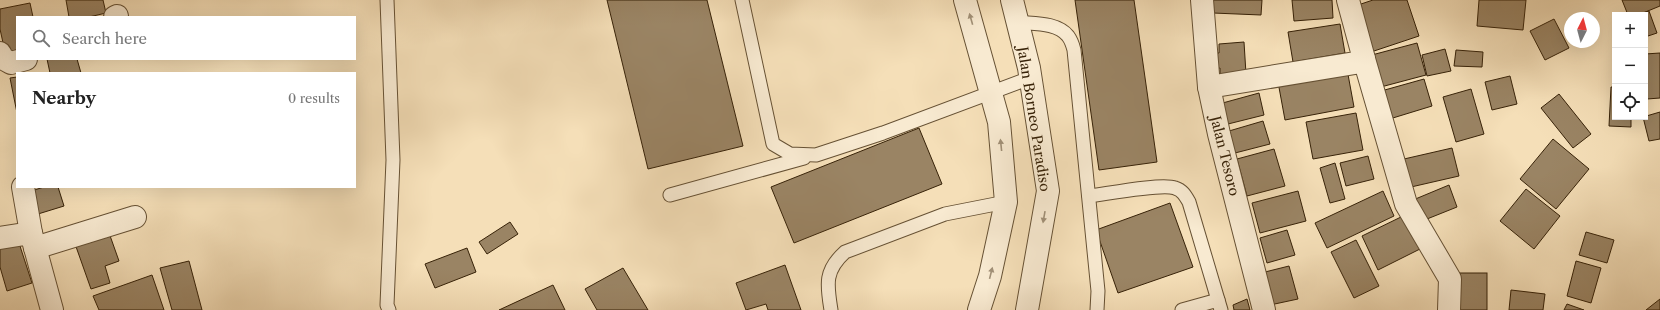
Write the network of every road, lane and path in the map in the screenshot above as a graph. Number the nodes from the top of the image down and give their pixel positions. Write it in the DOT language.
graph roads {
  1 [pos="387,0"];
  2 [pos="742,0"];
  3 [pos="965,0"];
  4 [pos="1012,0"];
  5 [pos="1202,0"];
  6 [pos="1348,0"];
  7 [pos="1017,22"];
  8 [pos="0,53"];
  9 [pos="1364,59"];
  10 [pos="23,60"];
  11 [pos="1030,78"];
  12 [pos="1209,87"];
  13 [pos="992,93"];
  14 [pos="816,155"];
  15 [pos="24,188"];
  16 [pos="670,195"];
  17 [pos="1089,196"];
  18 [pos="1006,202"];
  19 [pos="134,217"];
  20 [pos="0,238"];
  21 [pos="33,240"];
  22 [pos="1219,305"];
  23 [pos="52,310"];
  24 [pos="389,310"];
  25 [pos="831,310"];
  26 [pos="979,310"];
  27 [pos="1027,310"];
  28 [pos="1097,310"];
  29 [pos="1182,310"];
  30 [pos="1264,310"];
  31 [pos="1448,310"];
  1 -- 24 [label="lane"];
  2 -- 14 [label="lane"];
  13 -- 3 [label="street, one-way"];
  4 -- 7 [label="street, Jalan Borneo Paradiso"];
  5 -- 12 [label="street, Jalan Tesoro"];
  6 -- 9 [label="street"];
  7 -- 11 [label="street, Jalan Borneo Paradiso"];
  7 -- 17 [label="lane"];
  8 -- 10 [label="street"];
  9 -- 12 [label="street"];
  9 -- 31 [label="street"];
  11 -- 13 [label="lane"];
  11 -- 27 [label="street, Jalan Borneo Paradiso, one-way"];
  12 -- 30 [label="street, Jalan Tesoro"];
  13 -- 14 [label="lane"];
  18 -- 13 [label="street, one-way"];
  14 -- 16 [label="lane"];
  15 -- 21 [label="street"];
  17 -- 22 [label="lane"];
  17 -- 28 [label="lane"];
  18 -- 25 [label="lane"];
  26 -- 18 [label="street, one-way"];
  19 -- 21 [label="street"];
  20 -- 21 [label="street"];
  21 -- 23 [label="street"];
  22 -- 29 [label="lane"];
}
